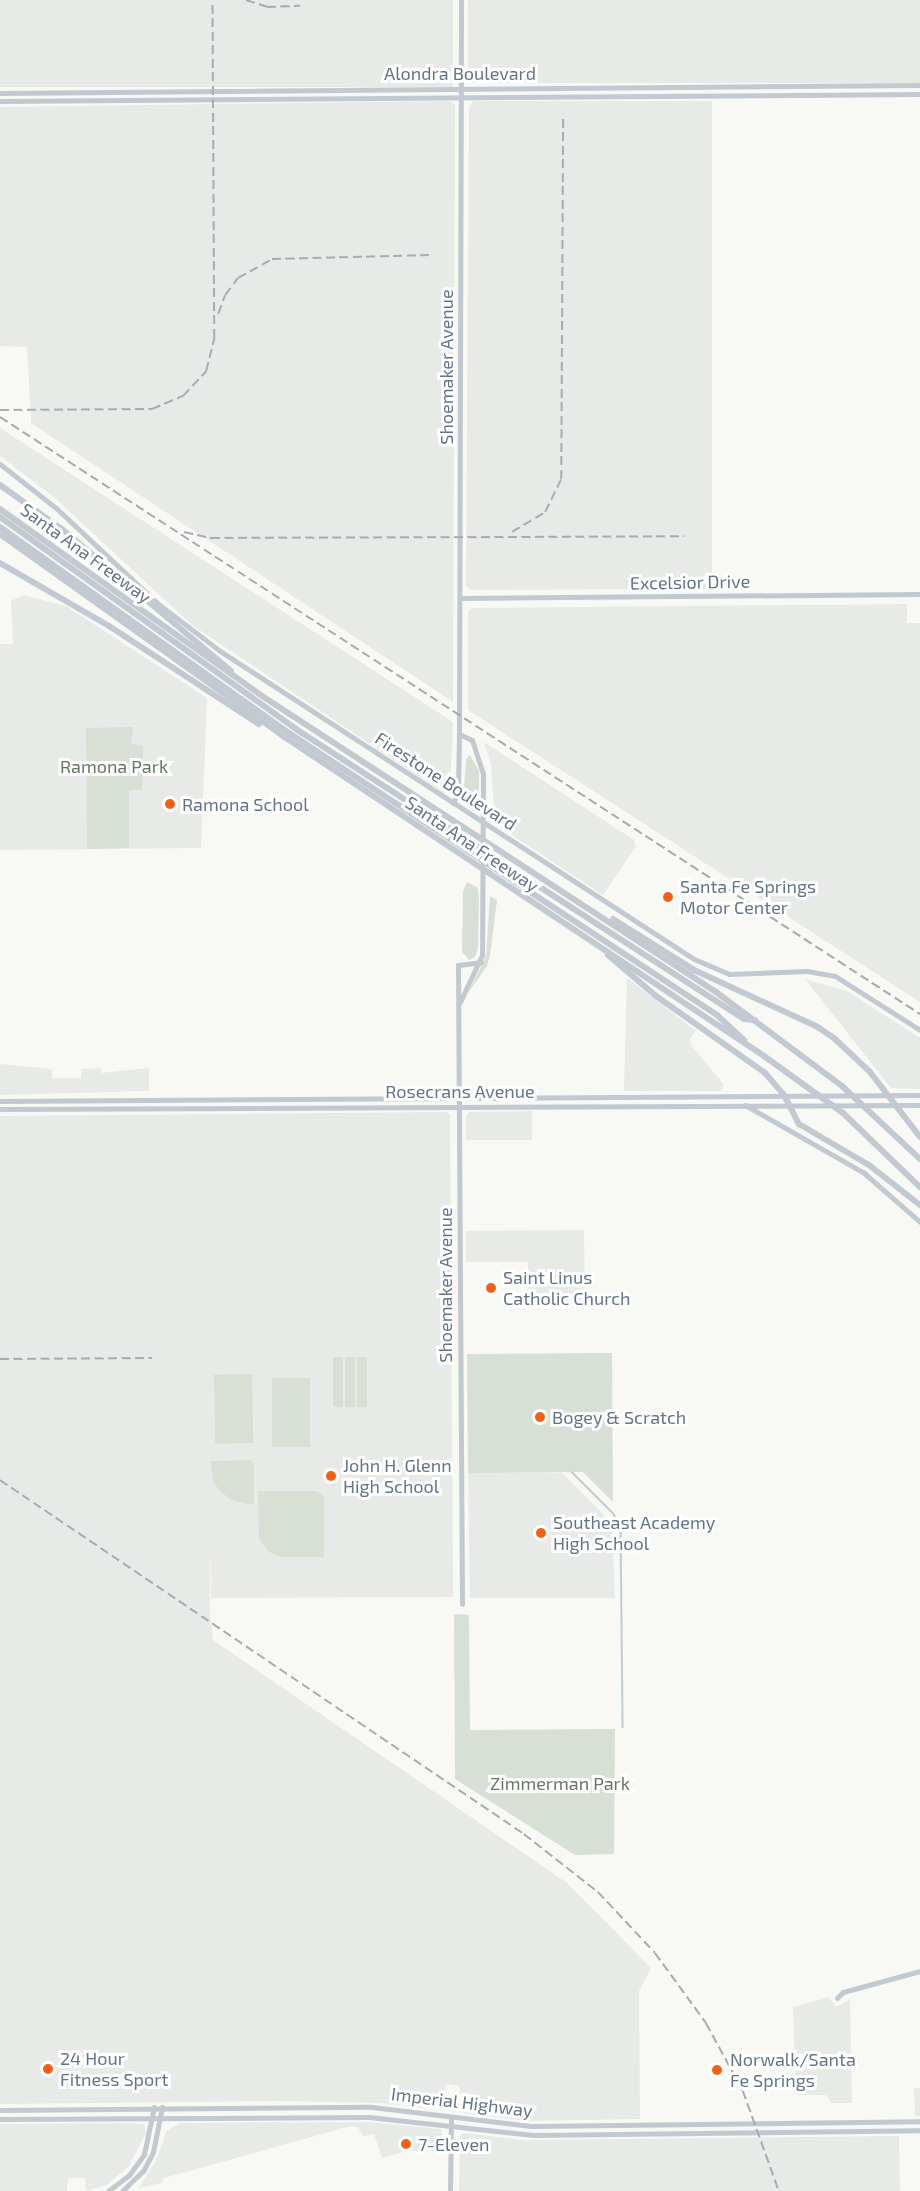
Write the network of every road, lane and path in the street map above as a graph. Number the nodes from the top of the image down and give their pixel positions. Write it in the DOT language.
graph roads {
  1 [pos="461,0"];
  2 [pos="920,85"];
  3 [pos="462,88"];
  4 [pos="264,90"];
  5 [pos="0,93"];
  6 [pos="920,94"];
  7 [pos="462,98"];
  8 [pos="263,99"];
  9 [pos="0,101"];
  10 [pos="0,464"];
  11 [pos="0,485"];
  12 [pos="0,509"];
  13 [pos="0,517"];
  14 [pos="0,526"];
  15 [pos="0,534"];
  16 [pos="0,563"];
  17 [pos="920,594"];
  18 [pos="460,598"];
  19 [pos="259,694"];
  20 [pos="459,734"];
  21 [pos="286,738"];
  22 [pos="459,745"];
  23 [pos="472,745"];
  24 [pos="453,804"];
  25 [pos="583,904"];
  26 [pos="604,950"];
  27 [pos="481,962"];
  28 [pos="458,1006"];
  29 [pos="755,1020"];
  30 [pos="920,1030"];
  31 [pos="746,1043"];
  32 [pos="784,1095"];
  33 [pos="886,1095"];
  34 [pos="920,1095"];
  35 [pos="644,1096"];
  36 [pos="663,1096"];
  37 [pos="685,1096"];
  38 [pos="395,1098"];
  39 [pos="458,1098"];
  40 [pos="0,1101"];
  41 [pos="893,1104"];
  42 [pos="920,1104"];
  43 [pos="644,1105"];
  44 [pos="664,1105"];
  45 [pos="686,1105"];
  46 [pos="745,1105"];
  47 [pos="458,1106"];
  48 [pos="790,1106"];
  49 [pos="394,1107"];
  50 [pos="0,1109"];
  51 [pos="920,1137"];
  52 [pos="920,1159"];
  53 [pos="918,1183"];
  54 [pos="920,1205"];
  55 [pos="920,1222"];
  56 [pos="462,1604"];
  57 [pos="920,1971"];
  58 [pos="837,1998"];
  59 [pos="154,2107"];
  60 [pos="162,2107"];
  61 [pos="0,2110"];
  62 [pos="451,2117"];
  63 [pos="154,2118"];
  64 [pos="162,2118"];
  65 [pos="0,2119"];
  66 [pos="920,2121"];
  67 [pos="451,2125"];
  68 [pos="920,2130"];
  69 [pos="108,2191"];
  70 [pos="122,2191"];
  71 [pos="450,2191"];
  1 -- 3 [label="main road, Shoemaker Avenue"];
  2 -- 3 [label="main road, Alondra Boulevard"];
  3 -- 4 [label="main road, Alondra Boulevard"];
  3 -- 7 [label="main road, Shoemaker Avenue"];
  4 -- 5 [label="main road, Alondra Boulevard"];
  4 -- 8 [label="main road"];
  6 -- 7 [label="main road, Alondra Boulevard"];
  7 -- 8 [label="main road, Alondra Boulevard"];
  7 -- 18 [label="main road, Shoemaker Avenue"];
  8 -- 9 [label="main road, Alondra Boulevard"];
  10 -- 24 [label="main road, Firestone Boulevard"];
  11 -- 19 [label="highway"];
  12 -- 19 [label="highway, Santa Ana Freeway"];
  13 -- 29 [label="highway"];
  14 -- 31 [label="highway"];
  15 -- 21 [label="highway, Santa Ana Freeway"];
  16 -- 21 [label="highway"];
  17 -- 18 [label="main road, Excelsior Drive"];
  18 -- 20 [label="main road, Shoemaker Avenue"];
  19 -- 25 [label="highway, Santa Ana Freeway"];
  20 -- 22 [label="main road, Shoemaker Avenue"];
  20 -- 23 [label="main road"];
  21 -- 26 [label="highway, Santa Ana Freeway"];
  22 -- 23 [label="main road"];
  22 -- 24 [label="main road, Shoemaker Avenue"];
  23 -- 27 [label="main road"];
  24 -- 30 [label="main road, Firestone Boulevard"];
  25 -- 29 [label="highway, Santa Ana Freeway"];
  25 -- 33 [label="highway"];
  26 -- 31 [label="highway, Santa Ana Freeway"];
  26 -- 32 [label="highway"];
  27 -- 28 [label="main road"];
  27 -- 28 [label="main road, Shoemaker Avenue"];
  28 -- 39 [label="main road, Shoemaker Avenue"];
  29 -- 52 [label="highway, Santa Ana Freeway"];
  31 -- 53 [label="highway, Santa Ana Freeway"];
  32 -- 33 [label="main road, Rosecrans Avenue"];
  32 -- 37 [label="main road, Rosecrans Avenue"];
  32 -- 48 [label="highway"];
  33 -- 34 [label="main road, Rosecrans Avenue"];
  33 -- 41 [label="highway"];
  35 -- 36 [label="main road, Rosecrans Avenue"];
  35 -- 39 [label="main road, Rosecrans Avenue"];
  35 -- 43 [label="main road"];
  36 -- 37 [label="main road, Rosecrans Avenue"];
  36 -- 44 [label="main road"];
  37 -- 45 [label="main road"];
  38 -- 39 [label="main road, Rosecrans Avenue"];
  38 -- 40 [label="main road, Rosecrans Avenue"];
  38 -- 49 [label="main road"];
  39 -- 47 [label="main road, Shoemaker Avenue"];
  41 -- 42 [label="main road, Rosecrans Avenue"];
  41 -- 48 [label="main road, Rosecrans Avenue"];
  41 -- 51 [label="highway"];
  43 -- 44 [label="main road, Rosecrans Avenue"];
  43 -- 47 [label="main road, Rosecrans Avenue"];
  44 -- 45 [label="main road, Rosecrans Avenue"];
  45 -- 46 [label="main road, Rosecrans Avenue"];
  46 -- 48 [label="main road, Rosecrans Avenue"];
  46 -- 55 [label="main road"];
  47 -- 49 [label="main road, Rosecrans Avenue"];
  47 -- 56 [label="main road, Shoemaker Avenue"];
  48 -- 54 [label="highway"];
  49 -- 50 [label="main road, Rosecrans Avenue"];
  57 -- 58 [label="main road"];
  59 -- 60 [label="main road, Imperial Highway"];
  59 -- 61 [label="main road, Imperial Highway"];
  59 -- 63 [label="main road"];
  60 -- 62 [label="main road, Imperial Highway"];
  60 -- 64 [label="main road"];
  62 -- 66 [label="main road, Imperial Highway"];
  62 -- 67 [label="main road"];
  63 -- 64 [label="main road, Imperial Highway"];
  63 -- 65 [label="main road, Imperial Highway"];
  63 -- 69 [label="main road"];
  64 -- 67 [label="main road, Imperial Highway"];
  64 -- 70 [label="main road"];
  67 -- 68 [label="main road, Imperial Highway"];
  67 -- 71 [label="main road"];
}
